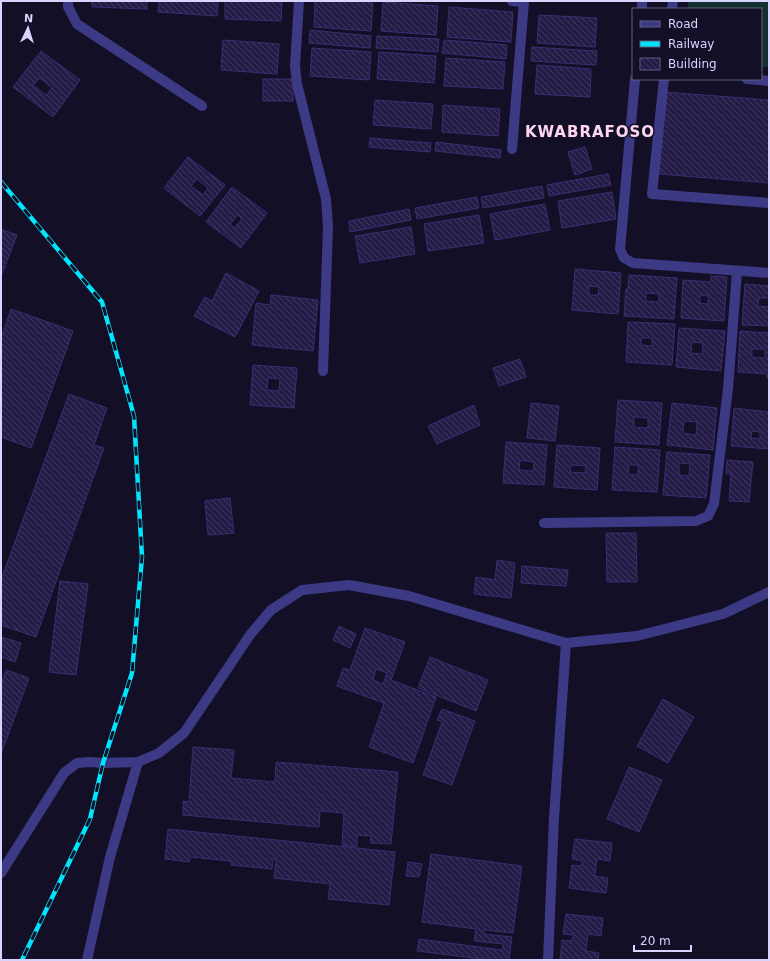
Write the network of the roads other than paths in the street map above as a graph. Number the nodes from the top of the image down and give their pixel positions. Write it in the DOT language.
graph roads {
  1 [pos="68,1"];
  2 [pos="299,1"];
  3 [pos="512,1"];
  4 [pos="524,1"];
  5 [pos="635,80"];
  6 [pos="664,80"];
  7 [pos="758,80"];
  8 [pos="769,81"];
  9 [pos="202,106"];
  10 [pos="512,149"];
  11 [pos="769,203"];
  12 [pos="737,271"];
  13 [pos="769,273"];
  14 [pos="323,370"];
  15 [pos="544,523"];
  16 [pos="769,592"];
  17 [pos="566,643"];
  18 [pos="138,762"];
  19 [pos="1,873"];
  20 [pos="87,960"];
  21 [pos="548,960"];
  1 -- 9 [label="street"];
  2 -- 14 [label="street"];
  3 -- 4 [label="street"];
  4 -- 10 [label="street"];
  5 -- 12 [label="street"];
  6 -- 11 [label="street"];
  7 -- 8 [label="street"];
  12 -- 13 [label="street"];
  12 -- 15 [label="street"];
  16 -- 17 [label="street"];
  17 -- 18 [label="street"];
  17 -- 21 [label="street"];
  18 -- 19 [label="street"];
  18 -- 20 [label="street"];
}
